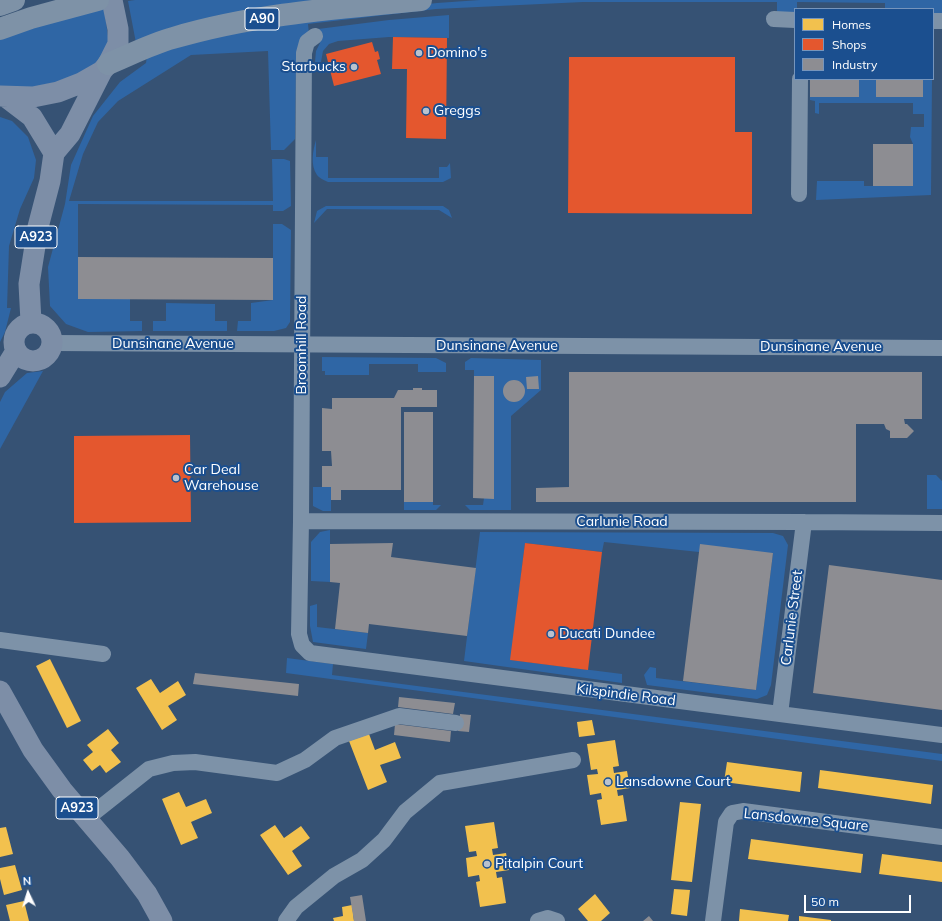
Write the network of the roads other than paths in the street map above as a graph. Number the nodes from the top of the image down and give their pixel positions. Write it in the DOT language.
graph roads {
  1 [pos="14,0"];
  2 [pos="98,0"];
  3 [pos="112,0"];
  4 [pos="421,0"];
  5 [pos="0,5"];
  6 [pos="774,19"];
  7 [pos="794,20"];
  8 [pos="0,29"];
  9 [pos="315,36"];
  10 [pos="105,68"];
  11 [pos="800,80"];
  12 [pos="3,97"];
  13 [pos="54,153"];
  14 [pos="799,194"];
  15 [pos="31,322"];
  16 [pos="52,343"];
  17 [pos="302,344"];
  18 [pos="942,348"];
  19 [pos="16,351"];
  20 [pos="0,377"];
  21 [pos="301,521"];
  22 [pos="804,522"];
  23 [pos="942,523"];
  24 [pos="0,640"];
  25 [pos="310,653"];
  26 [pos="103,654"];
  27 [pos="0,691"];
  28 [pos="780,714"];
  29 [pos="456,723"];
  30 [pos="942,735"];
  31 [pos="573,760"];
  32 [pos="86,819"];
  33 [pos="942,837"];
  34 [pos="162,921"];
  35 [pos="286,921"];
  36 [pos="538,921"];
  37 [pos="557,921"];
  38 [pos="713,921"];
  1 -- 5 [label="highway"];
  2 -- 8 [label="highway"];
  3 -- 10 [label="main road"];
  4 -- 10 [label="highway, A90"];
  6 -- 7 [label="street"];
  9 -- 17 [label="street, Broomhill Road"];
  10 -- 12 [label="main road"];
  10 -- 13 [label="main road"];
  11 -- 14 [label="street"];
  12 -- 13 [label="main road"];
  13 -- 15 [label="main road, A923"];
  15 -- 16 [label="main road"];
  15 -- 19 [label="main road"];
  16 -- 17 [label="street, Dunsinane Avenue"];
  16 -- 19 [label="main road"];
  17 -- 18 [label="street, Dunsinane Avenue"];
  17 -- 21 [label="street, Broomhill Road"];
  19 -- 20 [label="main road"];
  21 -- 22 [label="street, Carlunie Road"];
  21 -- 25 [label="street, Broomhill Road"];
  22 -- 23 [label="street, Carlunie Road"];
  22 -- 28 [label="street, Carlunie Street"];
  24 -- 26 [label="street"];
  25 -- 28 [label="street, Kilspindie Road"];
  27 -- 32 [label="main road, A923"];
  28 -- 30 [label="street, Kilspindie Road"];
  29 -- 32 [label="street"];
  31 -- 35 [label="street"];
  32 -- 34 [label="main road, A923"];
  33 -- 38 [label="street, Lansdowne Square"];
  36 -- 37 [label="street"];
}
